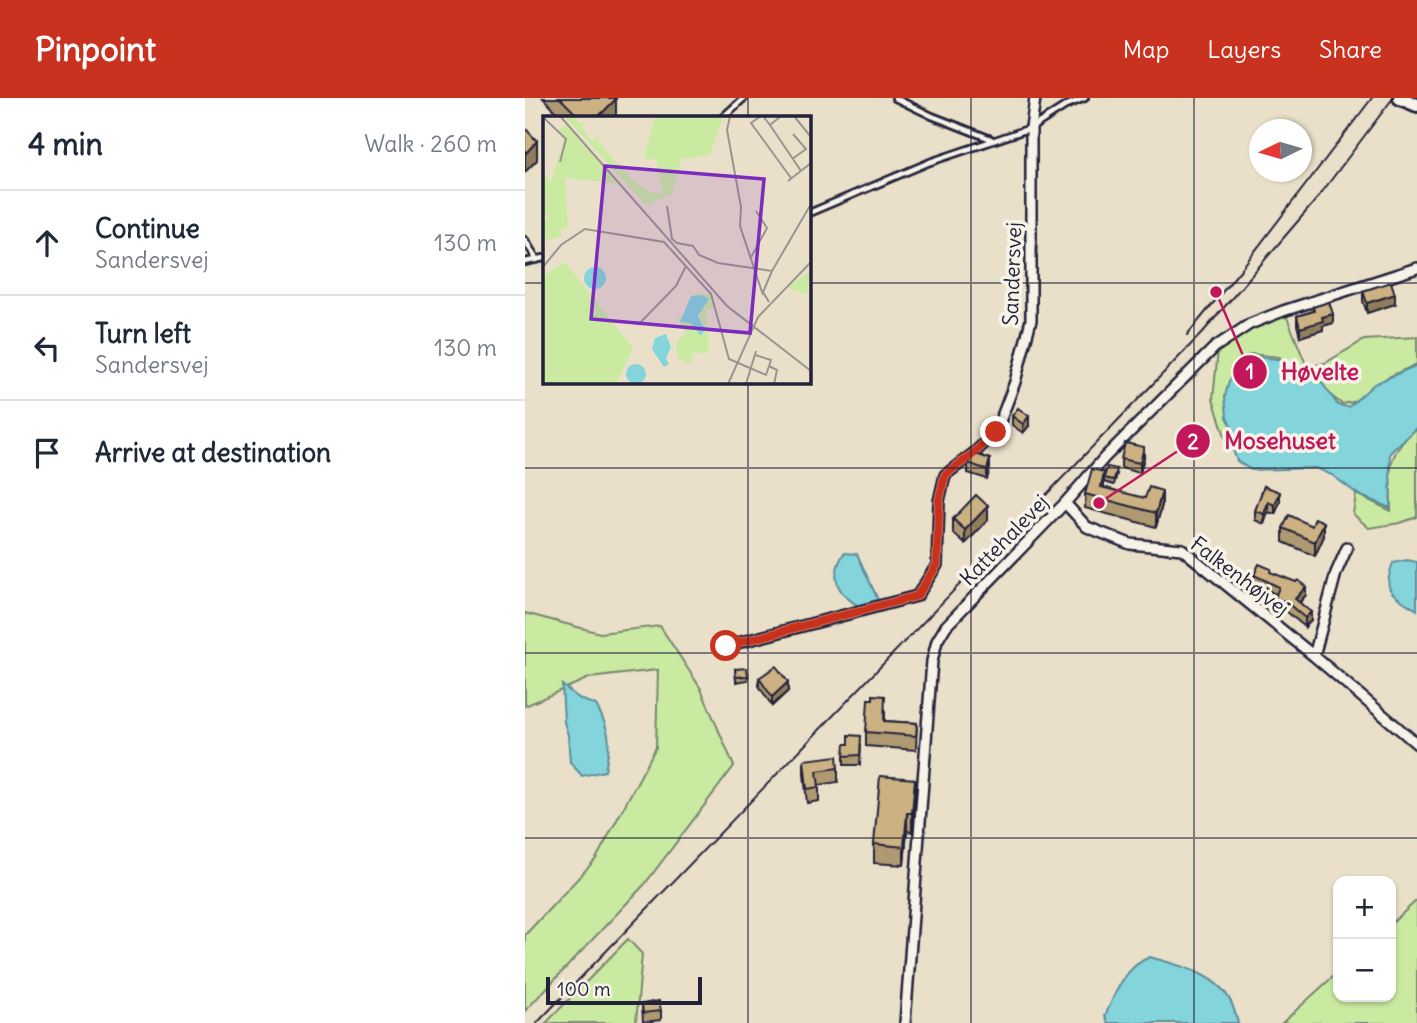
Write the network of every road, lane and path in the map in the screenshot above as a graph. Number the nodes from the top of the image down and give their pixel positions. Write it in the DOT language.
graph roads {
  1 [pos="744,98"];
  2 [pos="895,98"];
  3 [pos="1035,98"];
  4 [pos="1085,98"];
  5 [pos="1400,98"];
  6 [pos="1416,105"];
  7 [pos="724,116"];
  8 [pos="1031,128"];
  9 [pos="993,140"];
  10 [pos="810,213"];
  11 [pos="525,240"];
  12 [pos="543,258"];
  13 [pos="537,260"];
  14 [pos="525,262"];
  15 [pos="1417,268"];
  16 [pos="1065,503"];
  17 [pos="1347,548"];
  18 [pos="726,646"];
  19 [pos="1314,656"];
  20 [pos="1417,744"];
  21 [pos="905,1023"];
  1 -- 7 [label="lane"];
  2 -- 9 [label="lane"];
  3 -- 8 [label="street, Sandersvej"];
  4 -- 8 [label="lane"];
  5 -- 6 [label="street"];
  8 -- 9 [label="lane"];
  8 -- 18 [label="street, Sandersvej"];
  9 -- 10 [label="lane"];
  11 -- 13 [label="lane"];
  12 -- 13 [label="lane"];
  13 -- 14 [label="lane"];
  15 -- 16 [label="street, Kattehalevej"];
  16 -- 19 [label="street, Falkenhøjvej"];
  16 -- 21 [label="street, Kattehalevej"];
  17 -- 19 [label="street"];
  19 -- 20 [label="street, Falkenhøjvej"];
}
